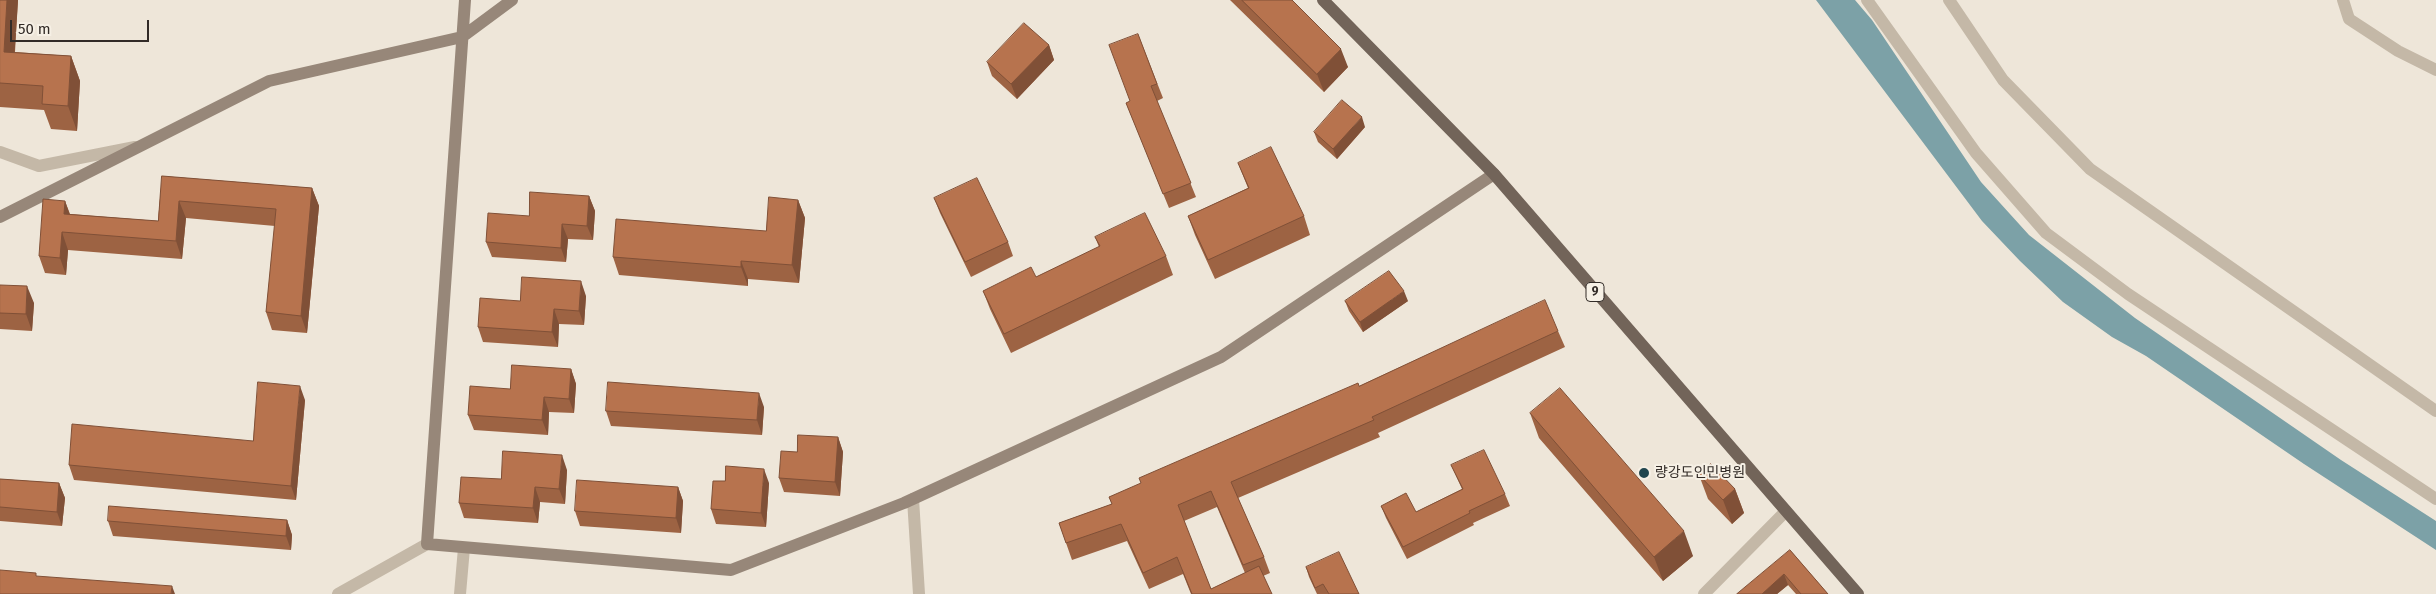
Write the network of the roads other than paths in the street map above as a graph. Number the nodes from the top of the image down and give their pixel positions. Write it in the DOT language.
graph roads {
  1 [pos="465,0"];
  2 [pos="512,0"];
  3 [pos="1323,0"];
  4 [pos="1867,0"];
  5 [pos="1949,0"];
  6 [pos="2343,0"];
  7 [pos="462,37"];
  8 [pos="2436,70"];
  9 [pos="135,147"];
  10 [pos="0,152"];
  11 [pos="1494,174"];
  12 [pos="0,217"];
  13 [pos="2436,411"];
  14 [pos="913,499"];
  15 [pos="2436,499"];
  16 [pos="1786,511"];
  17 [pos="427,544"];
  18 [pos="464,548"];
  19 [pos="338,594"];
  20 [pos="460,594"];
  21 [pos="919,594"];
  22 [pos="1704,594"];
  23 [pos="1858,594"];
  1 -- 7 [label="main road"];
  2 -- 7 [label="main road"];
  3 -- 11 [label="main road, 9"];
  4 -- 15 [label="street"];
  5 -- 13 [label="street"];
  6 -- 8 [label="street"];
  7 -- 9 [label="main road"];
  7 -- 17 [label="main road"];
  9 -- 10 [label="street"];
  9 -- 12 [label="main road"];
  11 -- 14 [label="main road"];
  11 -- 16 [label="main road, 9"];
  14 -- 18 [label="main road"];
  14 -- 21 [label="street"];
  16 -- 22 [label="street"];
  16 -- 23 [label="main road, 9"];
  17 -- 18 [label="main road"];
  17 -- 19 [label="street"];
  18 -- 20 [label="street"];
}
